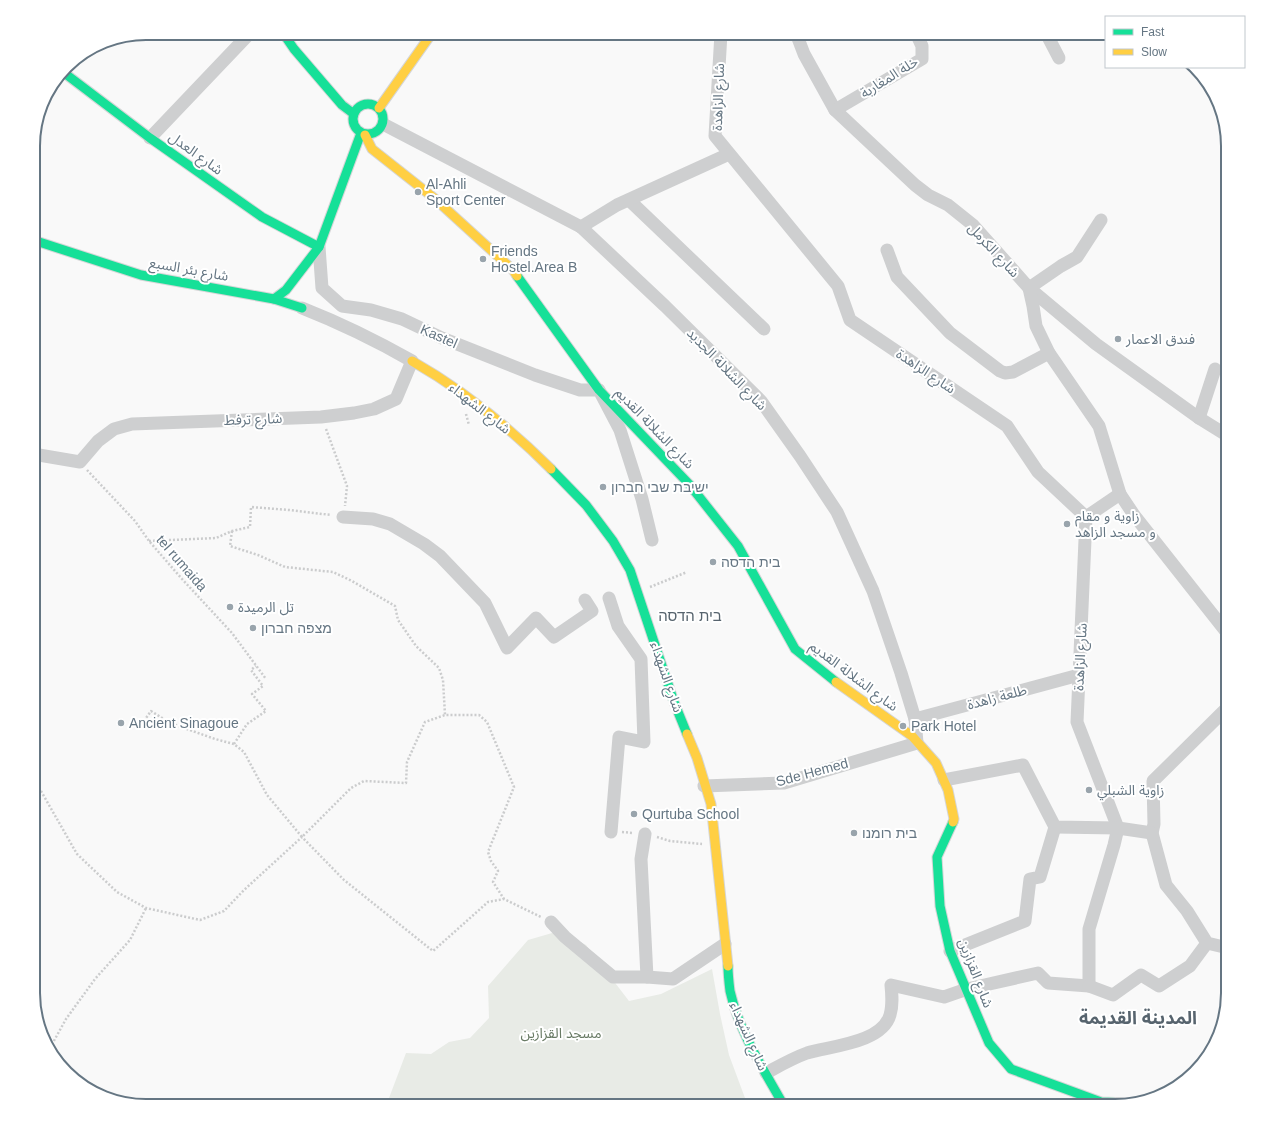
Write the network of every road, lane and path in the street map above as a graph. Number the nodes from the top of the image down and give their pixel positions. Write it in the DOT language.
graph roads {
  1 [pos="243,40"];
  2 [pos="287,40"];
  3 [pos="427,40"];
  4 [pos="721,40"];
  5 [pos="799,40"];
  6 [pos="919,40"];
  7 [pos="1050,40"];
  8 [pos="1059,58"];
  9 [pos="67,75"];
  10 [pos="379,108"];
  11 [pos="835,110"];
  12 [pos="354,114"];
  13 [pos="383,124"];
  14 [pos="363,134"];
  15 [pos="150,138"];
  16 [pos="729,154"];
  17 [pos="628,200"];
  18 [pos="1101,220"];
  19 [pos="581,227"];
  20 [pos="40,242"];
  21 [pos="320,247"];
  22 [pos="887,250"];
  23 [pos="1029,288"];
  24 [pos="274,299"];
  25 [pos="302,308"];
  26 [pos="764,329"];
  27 [pos="1049,353"];
  28 [pos="412,361"];
  29 [pos="1215,368"];
  30 [pos="599,390"];
  31 [pos="321,417"];
  32 [pos="1199,418"];
  33 [pos="1221,432"];
  34 [pos="40,455"];
  35 [pos="80,462"];
  36 [pos="1120,494"];
  37 [pos="1086,516"];
  38 [pos="343,517"];
  39 [pos="232,531"];
  40 [pos="652,540"];
  41 [pos="150,541"];
  42 [pos="687,572"];
  43 [pos="638,592"];
  44 [pos="609,598"];
  45 [pos="585,600"];
  46 [pos="1221,625"];
  47 [pos="256,666"];
  48 [pos="1079,675"];
  49 [pos="266,680"];
  50 [pos="1221,714"];
  51 [pos="445,716"];
  52 [pos="915,720"];
  53 [pos="144,721"];
  54 [pos="917,743"];
  55 [pos="234,744"];
  56 [pos="944,780"];
  57 [pos="704,786"];
  58 [pos="40,790"];
  59 [pos="1055,827"];
  60 [pos="1118,828"];
  61 [pos="1153,828"];
  62 [pos="611,832"];
  63 [pos="645,834"];
  64 [pos="302,837"];
  65 [pos="716,845"];
  66 [pos="504,899"];
  67 [pos="146,908"];
  68 [pos="551,922"];
  69 [pos="1207,943"];
  70 [pos="725,944"];
  71 [pos="1221,946"];
  72 [pos="950,951"];
  73 [pos="647,977"];
  74 [pos="1089,986"];
  75 [pos="967,989"];
  76 [pos="53,1043"];
  77 [pos="766,1073"];
  78 [pos="780,1099"];
  79 [pos="1093,1099"];
  1 -- 15 [label="street"];
  2 -- 12 [label="street"];
  3 -- 10 [label="street"];
  4 -- 16 [label="street, شارع الزاهدة"];
  5 -- 11 [label="street, شارع الكرمل"];
  6 -- 11 [label="street, خلة المغاربة"];
  7 -- 8 [label="street"];
  9 -- 15 [label="street, شارع العدل"];
  10 -- 12 [label="street"];
  10 -- 13 [label="street"];
  11 -- 23 [label="street, شارع الكرمل"];
  12 -- 14 [label="street"];
  13 -- 14 [label="street"];
  13 -- 19 [label="street, شارع الشلالة الجديد"];
  14 -- 21 [label="street"];
  14 -- 30 [label="street, شارع الشلالة القديم"];
  15 -- 21 [label="street, شارع العدل"];
  16 -- 17 [label="street"];
  16 -- 37 [label="street, شارع الزاهدة"];
  17 -- 19 [label="street"];
  17 -- 26 [label="street"];
  18 -- 23 [label="street"];
  19 -- 52 [label="street, شارع الشلالة الجديد"];
  20 -- 24 [label="street, شارع بئر السبع"];
  21 -- 24 [label="street"];
  21 -- 30 [label="street, Kastel"];
  22 -- 27 [label="street"];
  23 -- 27 [label="street"];
  23 -- 32 [label="street, شارع الكرمل"];
  24 -- 25 [label="street, شارع الشهداء"];
  25 -- 28 [label="street, شارع الشهداء"];
  27 -- 36 [label="street"];
  28 -- 31 [label="street, شارع ترفط"];
  28 -- 43 [label="street, شارع الشهداء"];
  29 -- 32 [label="street"];
  30 -- 40 [label="street"];
  30 -- 54 [label="street, شارع الشلالة القديم"];
  31 -- 35 [label="street, شارع ترفط"];
  31 -- 38 [label="path"];
  32 -- 33 [label="street, شارع الكرمل"];
  34 -- 35 [label="street"];
  35 -- 41 [label="path, tel rumaida"];
  36 -- 37 [label="street"];
  36 -- 46 [label="street"];
  37 -- 48 [label="street, شارع الزاهدة"];
  38 -- 39 [label="path"];
  38 -- 45 [label="street"];
  39 -- 41 [label="path"];
  39 -- 51 [label="path"];
  41 -- 47 [label="path, tel rumaida"];
  42 -- 43 [label="path"];
  43 -- 57 [label="street, شارع الشهداء"];
  44 -- 62 [label="street"];
  47 -- 49 [label="path, tel rumaida"];
  47 -- 55 [label="path"];
  48 -- 52 [label="street, طلعة زاهدة"];
  48 -- 60 [label="street, شارع الزاهدة"];
  50 -- 61 [label="street"];
  51 -- 64 [label="path"];
  51 -- 66 [label="path"];
  52 -- 54 [label="street, شارع الشلالة الجديد"];
  53 -- 55 [label="path"];
  54 -- 56 [label="street, شارع القزازين"];
  54 -- 57 [label="street, Sde Hemed"];
  55 -- 64 [label="path"];
  56 -- 59 [label="street"];
  56 -- 72 [label="street, شارع القزازين"];
  57 -- 65 [label="street, شارع الشهداء"];
  58 -- 67 [label="path"];
  59 -- 60 [label="street"];
  59 -- 72 [label="street"];
  60 -- 61 [label="street"];
  60 -- 74 [label="street"];
  61 -- 69 [label="street"];
  62 -- 63 [label="path"];
  63 -- 65 [label="path"];
  63 -- 73 [label="street"];
  64 -- 66 [label="path"];
  64 -- 67 [label="path"];
  65 -- 70 [label="street, شارع الشهداء"];
  66 -- 68 [label="path"];
  67 -- 76 [label="path"];
  68 -- 73 [label="street"];
  69 -- 71 [label="street"];
  69 -- 74 [label="street"];
  70 -- 73 [label="street"];
  70 -- 77 [label="street, شارع الشهداء"];
  72 -- 75 [label="street, شارع القزازين"];
  74 -- 75 [label="street"];
  75 -- 77 [label="street"];
  75 -- 79 [label="street, شارع القزازين"];
  77 -- 78 [label="street, شارع الشهداء"];
}
